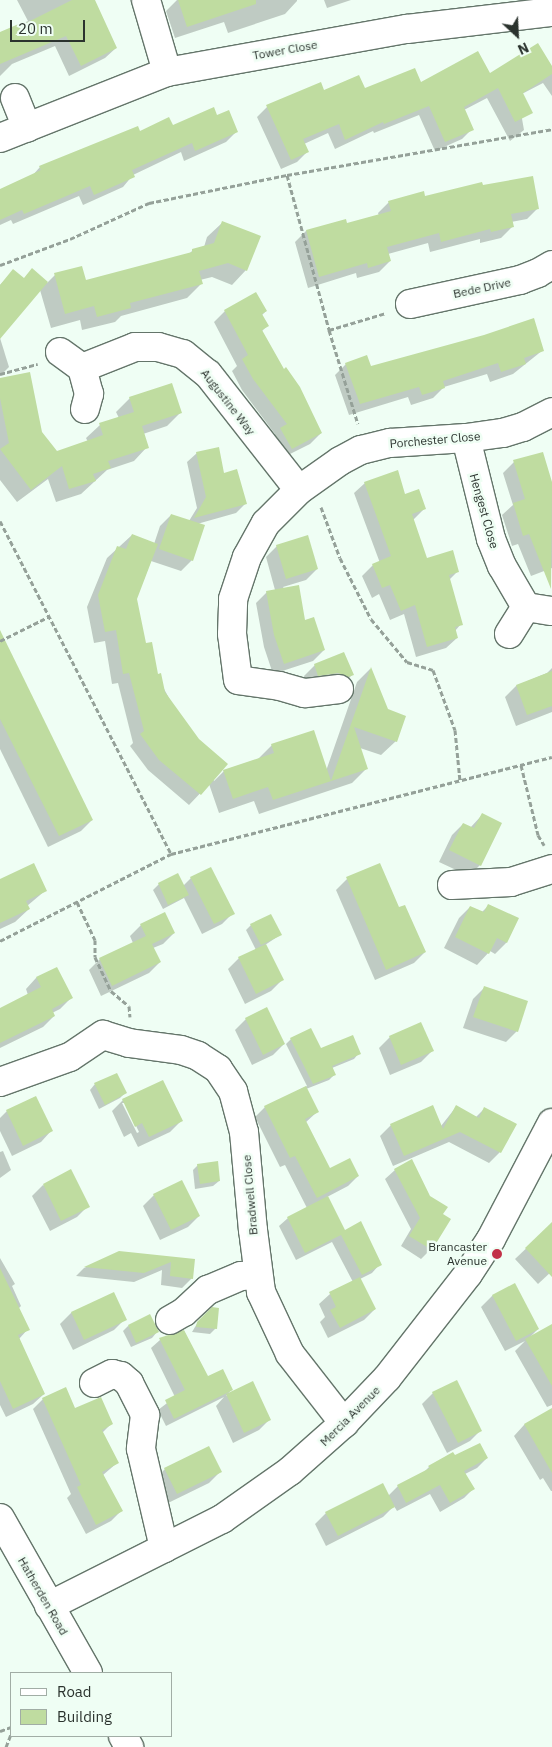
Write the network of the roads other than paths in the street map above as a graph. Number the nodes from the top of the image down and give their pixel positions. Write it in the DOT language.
graph roads {
  1 [pos="146,0"];
  2 [pos="552,12"];
  3 [pos="167,72"];
  4 [pos="15,98"];
  5 [pos="27,128"];
  6 [pos="0,138"];
  7 [pos="549,275"];
  8 [pos="410,304"];
  9 [pos="85,409"];
  10 [pos="552,412"];
  11 [pos="466,438"];
  12 [pos="305,485"];
  13 [pos="539,609"];
  14 [pos="509,634"];
  15 [pos="339,689"];
  16 [pos="551,864"];
  17 [pos="452,885"];
  18 [pos="0,1082"];
  19 [pos="552,1123"];
  20 [pos="258,1275"];
  21 [pos="170,1320"];
  22 [pos="94,1383"];
  23 [pos="344,1423"];
  24 [pos="0,1518"];
  25 [pos="164,1548"];
  26 [pos="49,1606"];
  27 [pos="87,1672"];
  1 -- 3 [label="street"];
  2 -- 3 [label="street, Tower Close"];
  3 -- 5 [label="street, Tower Close"];
  4 -- 5 [label="street"];
  5 -- 6 [label="street, Tower Close"];
  7 -- 8 [label="street, Bede Drive"];
  9 -- 12 [label="street, Augustine Way"];
  10 -- 11 [label="street, Porchester Close"];
  11 -- 12 [label="street, Porchester Close"];
  11 -- 13 [label="street, Hengest Close"];
  12 -- 15 [label="street, Porchester Close"];
  13 -- 14 [label="street, Hengest Close"];
  16 -- 17 [label="street"];
  18 -- 20 [label="street, Bradwell Close"];
  19 -- 23 [label="street, Mercia Avenue"];
  20 -- 21 [label="street"];
  20 -- 23 [label="street, Bradwell Close"];
  22 -- 25 [label="street"];
  23 -- 25 [label="street, Mercia Avenue"];
  24 -- 26 [label="street, Hatherden Road"];
  25 -- 26 [label="street, Mercia Avenue"];
  26 -- 27 [label="street, Hatherden Road"];
}
